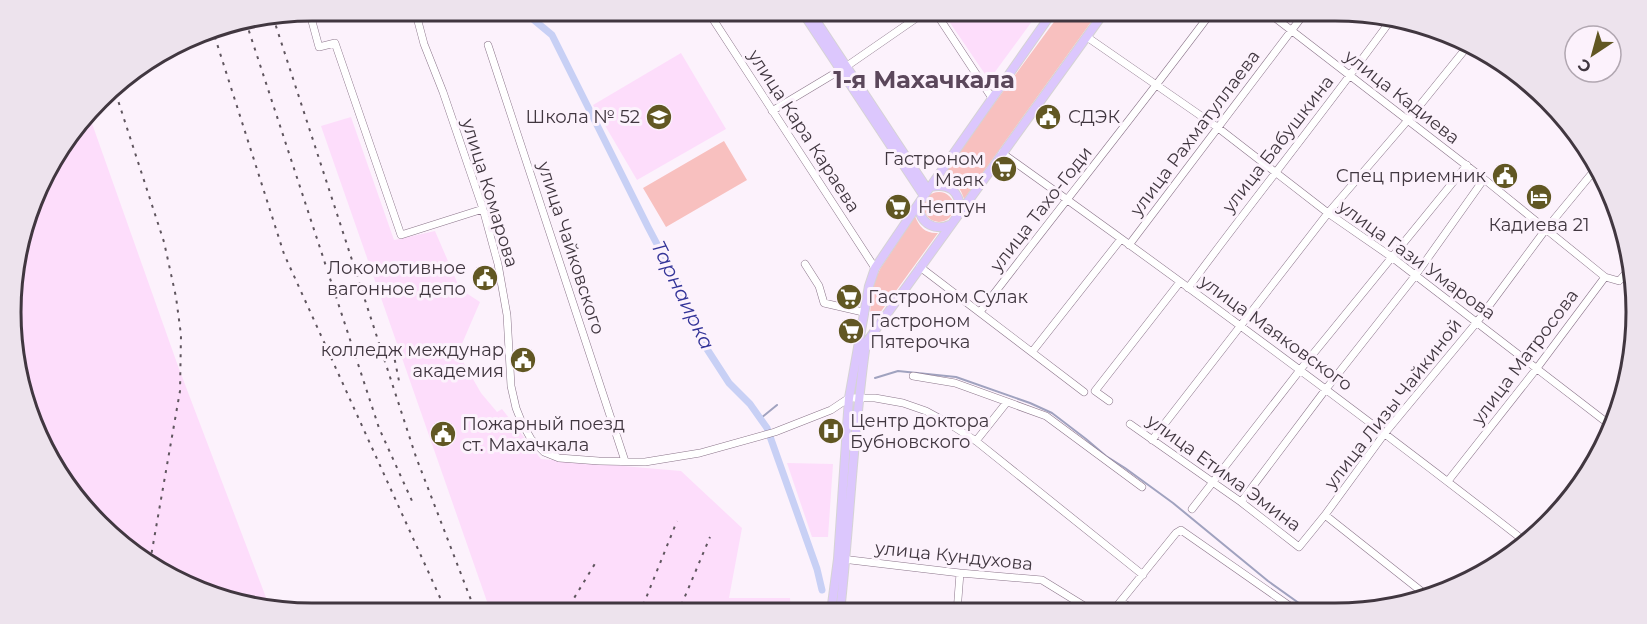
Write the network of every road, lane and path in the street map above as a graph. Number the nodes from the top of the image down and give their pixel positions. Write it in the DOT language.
graph roads {
  1 [pos="312,21"];
  2 [pos="418,21"];
  3 [pos="714,21"];
  4 [pos="809,21"];
  5 [pos="816,21"];
  6 [pos="912,21"];
  7 [pos="941,21"];
  8 [pos="1042,21"];
  9 [pos="1099,21"];
  10 [pos="1205,21"];
  11 [pos="1279,21"];
  12 [pos="1298,21"];
  13 [pos="1387,26"];
  14 [pos="1291,31"];
  15 [pos="1088,37"];
  16 [pos="488,45"];
  17 [pos="1464,51"];
  18 [pos="844,68"];
  19 [pos="1350,76"];
  20 [pos="1157,85"];
  21 [pos="992,98"];
  22 [pos="772,111"];
  23 [pos="1408,120"];
  24 [pos="1217,128"];
  25 [pos="1002,153"];
  26 [pos="1467,165"];
  27 [pos="1275,172"];
  28 [pos="1591,174"];
  29 [pos="1484,179"];
  30 [pos="926,193"];
  31 [pos="1066,199"];
  32 [pos="483,209"];
  33 [pos="960,210"];
  34 [pos="1328,213"];
  35 [pos="951,224"];
  36 [pos="1546,230"];
  37 [pos="1121,239"];
  38 [pos="1129,245"];
  39 [pos="1393,258"];
  40 [pos="805,264"];
  41 [pos="920,267"];
  42 [pos="875,268"];
  43 [pos="1624,275"];
  44 [pos="1415,276"];
  45 [pos="1605,277"];
  46 [pos="1180,282"];
  47 [pos="1188,288"];
  48 [pos="863,312"];
  49 [pos="980,312"];
  50 [pos="1477,322"];
  51 [pos="1240,325"];
  52 [pos="862,342"];
  53 [pos="1032,352"];
  54 [pos="1537,368"];
  55 [pos="1300,370"];
  56 [pos="914,376"];
  57 [pos="1326,389"];
  58 [pos="1084,392"];
  59 [pos="854,398"];
  60 [pos="1109,401"];
  61 [pos="1007,402"];
  62 [pos="1605,421"];
  63 [pos="1130,424"];
  64 [pos="1385,433"];
  65 [pos="1152,440"];
  66 [pos="976,441"];
  67 [pos="625,461"];
  68 [pos="1448,481"];
  69 [pos="1213,482"];
  70 [pos="1142,487"];
  71 [pos="1241,502"];
  72 [pos="1192,509"];
  73 [pos="1325,514"];
  74 [pos="1519,537"];
  75 [pos="1299,547"];
  76 [pos="842,559"];
  77 [pos="960,573"];
  78 [pos="1143,575"];
  79 [pos="1420,590"];
  80 [pos="1121,601"];
  81 [pos="833,603"];
  82 [pos="840,603"];
  83 [pos="958,603"];
  84 [pos="1079,603"];
  85 [pos="1124,603"];
  86 [pos="1285,603"];
  1 -- 32 [label="street"];
  2 -- 32 [label="street, улица Комарова"];
  3 -- 22 [label="street, улица Кара Караева"];
  4 -- 18 [label="main road"];
  5 -- 18 [label="main road"];
  6 -- 18 [label="street"];
  7 -- 21 [label="street"];
  8 -- 21 [label="main road"];
  9 -- 15 [label="main road"];
  10 -- 20 [label="street, улица Тахо-Годи"];
  11 -- 14 [label="street, улица Кадиева"];
  12 -- 14 [label="street, улица Рахматуллаева"];
  13 -- 19 [label="street, улица Бабушкина"];
  14 -- 19 [label="street, улица Кадиева"];
  14 -- 24 [label="street, улица Рахматуллаева"];
  15 -- 20 [label="street, улица Гази Умарова"];
  15 -- 25 [label="main road"];
  16 -- 67 [label="street, улица Чайковского"];
  17 -- 23 [label="street"];
  18 -- 22 [label="street"];
  18 -- 30 [label="main road"];
  19 -- 23 [label="street, улица Кадиева"];
  19 -- 27 [label="street, улица Бабушкина"];
  20 -- 24 [label="street, улица Гази Умарова"];
  20 -- 31 [label="street, улица Тахо-Годи"];
  21 -- 30 [label="main road"];
  22 -- 42 [label="street, улица Кара Караева"];
  23 -- 26 [label="street, улица Кадиева"];
  23 -- 34 [label="street"];
  24 -- 27 [label="street, улица Гази Умарова"];
  24 -- 38 [label="street, улица Рахматуллаева"];
  25 -- 31 [label="street, улица Маяковского"];
  25 -- 33 [label="main road"];
  26 -- 29 [label="street, улица Кадиева"];
  26 -- 39 [label="street"];
  27 -- 34 [label="street, улица Гази Умарова"];
  27 -- 47 [label="street, улица Бабушкина"];
  28 -- 36 [label="street, улица Лизы Чайкиной"];
  29 -- 36 [label="street, улица Кадиева"];
  29 -- 44 [label="street"];
  30 -- 33 [label="main road"];
  30 -- 35 [label="main road"];
  30 -- 42 [label="main road"];
  31 -- 37 [label="street, улица Маяковского"];
  31 -- 49 [label="street, улица Тахо-Годи"];
  32 -- 67 [label="street, улица Комарова"];
  33 -- 35 [label="main road"];
  34 -- 39 [label="street, улица Гази Умарова"];
  34 -- 51 [label="street"];
  35 -- 41 [label="main road"];
  36 -- 45 [label="street, улица Кадиева"];
  36 -- 50 [label="street, улица Лизы Чайкиной"];
  37 -- 38 [label="street, улица Маяковского"];
  37 -- 53 [label="street"];
  38 -- 46 [label="street, улица Маяковского"];
  39 -- 44 [label="street, улица Гази Умарова"];
  39 -- 55 [label="street"];
  40 -- 48 [label="street"];
  41 -- 49 [label="street"];
  41 -- 52 [label="main road"];
  42 -- 48 [label="main road"];
  43 -- 45 [label="street"];
  44 -- 50 [label="street, улица Гази Умарова"];
  44 -- 57 [label="street"];
  45 -- 54 [label="street, улица Матросова"];
  46 -- 47 [label="street, улица Маяковского"];
  46 -- 60 [label="street"];
  47 -- 51 [label="street, улица Маяковского"];
  48 -- 52 [label="main road"];
  49 -- 53 [label="street"];
  50 -- 54 [label="street, улица Гази Умарова"];
  50 -- 64 [label="street, улица Лизы Чайкиной"];
  51 -- 55 [label="street, улица Маяковского"];
  51 -- 65 [label="street"];
  52 -- 59 [label="main road"];
  53 -- 58 [label="street"];
  54 -- 62 [label="street, улица Гази Умарова"];
  54 -- 68 [label="street, улица Матросова"];
  55 -- 57 [label="street, улица Маяковского"];
  55 -- 69 [label="street"];
  56 -- 61 [label="street"];
  57 -- 64 [label="street, улица Маяковского"];
  57 -- 71 [label="street"];
  59 -- 66 [label="street"];
  59 -- 67 [label="street"];
  59 -- 76 [label="main road"];
  61 -- 66 [label="street"];
  61 -- 70 [label="street"];
  63 -- 65 [label="street, улица Етима Эмина"];
  64 -- 68 [label="street, улица Маяковского"];
  64 -- 73 [label="street, улица Лизы Чайкиной"];
  65 -- 69 [label="street, улица Етима Эмина"];
  66 -- 78 [label="street"];
  68 -- 74 [label="street, улица Маяковского"];
  69 -- 71 [label="street, улица Етима Эмина"];
  69 -- 72 [label="street"];
  71 -- 75 [label="street, улица Етима Эмина"];
  73 -- 75 [label="street, улица Лизы Чайкиной"];
  73 -- 79 [label="street, улица Етима Эмина"];
  76 -- 77 [label="street, улица Кундухова"];
  76 -- 81 [label="main road"];
  76 -- 82 [label="main road"];
  77 -- 83 [label="street"];
  77 -- 84 [label="street, улица Кундухова"];
  78 -- 80 [label="street"];
  78 -- 86 [label="street"];
  80 -- 85 [label="street"];
}
